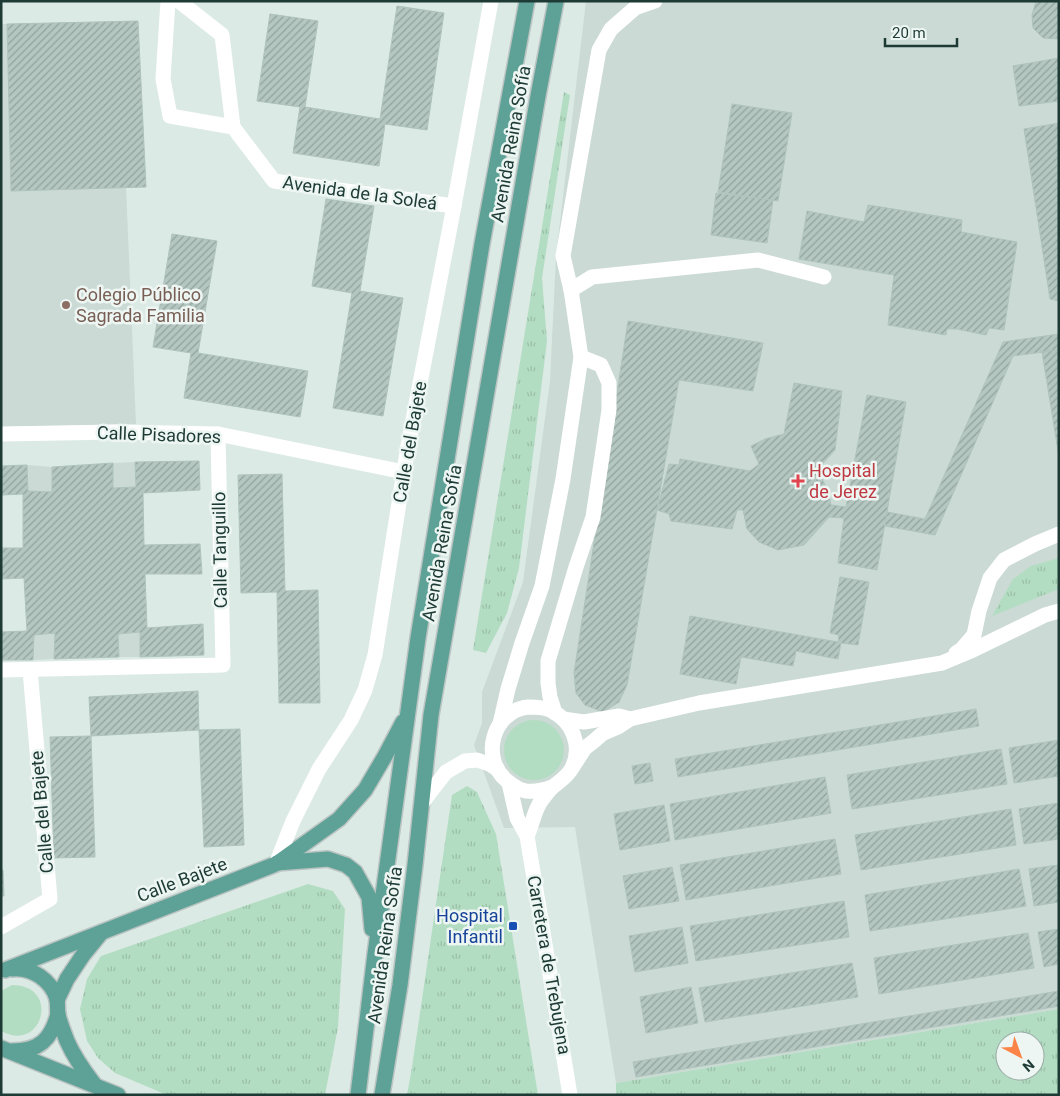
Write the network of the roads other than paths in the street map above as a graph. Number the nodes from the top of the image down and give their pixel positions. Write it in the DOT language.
graph roads {
  1 [pos="168,1"];
  2 [pos="179,1"];
  3 [pos="491,1"];
  4 [pos="527,1"];
  5 [pos="556,1"];
  6 [pos="655,1"];
  7 [pos="232,127"];
  8 [pos="454,206"];
  9 [pos="824,277"];
  10 [pos="571,290"];
  11 [pos="581,357"];
  12 [pos="1,434"];
  13 [pos="218,434"];
  14 [pos="404,472"];
  15 [pos="1059,534"];
  16 [pos="1059,611"];
  17 [pos="942,663"];
  18 [pos="1,670"];
  19 [pos="30,670"];
  20 [pos="408,711"];
  21 [pos="559,716"];
  22 [pos="630,719"];
  23 [pos="500,724"];
  24 [pos="497,768"];
  25 [pos="572,768"];
  26 [pos="509,783"];
  27 [pos="552,787"];
  28 [pos="422,803"];
  29 [pos="527,836"];
  30 [pos="276,864"];
  31 [pos="1,927"];
  32 [pos="102,932"];
  33 [pos="375,954"];
  34 [pos="3,971"];
  35 [pos="58,1007"];
  36 [pos="5,1050"];
  37 [pos="94,1084"];
  38 [pos="118,1095"];
  39 [pos="358,1095"];
  40 [pos="382,1095"];
  41 [pos="570,1095"];
  1 -- 7 [label="street"];
  2 -- 7 [label="street"];
  3 -- 8 [label="street, Calle del Bajete"];
  4 -- 20 [label="main road, Avenida Reina Sofía"];
  5 -- 28 [label="main road, Avenida Reina Sofía"];
  6 -- 10 [label="street, Carretera de Trebujena"];
  7 -- 8 [label="street, Avenida de la Soleá"];
  8 -- 14 [label="street, Calle del Bajete"];
  9 -- 10 [label="street"];
  10 -- 11 [label="street, Carretera de Trebujena"];
  11 -- 21 [label="street"];
  11 -- 23 [label="street, Carretera de Trebujena"];
  12 -- 13 [label="street, Calle Pisadores"];
  13 -- 14 [label="street, Calle Pisadores"];
  13 -- 19 [label="street, Calle Tanguillo"];
  14 -- 30 [label="street, Calle del Bajete"];
  15 -- 17 [label="street"];
  16 -- 17 [label="street"];
  17 -- 22 [label="street"];
  18 -- 19 [label="street"];
  19 -- 31 [label="street, Calle del Bajete"];
  20 -- 30 [label="main road"];
  20 -- 33 [label="main road, Avenida Reina Sofía"];
  21 -- 22 [label="street"];
  21 -- 23 [label="street"];
  21 -- 25 [label="street"];
  22 -- 25 [label="street, Carretera de Trebujena"];
  23 -- 24 [label="street, Carretera de Trebujena"];
  24 -- 26 [label="street, Carretera de Trebujena"];
  24 -- 28 [label="street"];
  25 -- 27 [label="street, Carretera de Trebujena"];
  26 -- 27 [label="street"];
  26 -- 29 [label="street, Carretera de Trebujena"];
  27 -- 29 [label="street, Carretera de Trebujena"];
  28 -- 40 [label="main road, Avenida Reina Sofía"];
  29 -- 41 [label="street, Carretera de Trebujena"];
  30 -- 32 [label="main road, Calle Bajete"];
  30 -- 33 [label="main road"];
  32 -- 34 [label="main road, Calle Bajete"];
  32 -- 35 [label="main road, Calle Bajete"];
  33 -- 39 [label="main road, Avenida Reina Sofía"];
  34 -- 35 [label="main road"];
  35 -- 36 [label="main road, Calle Bajete"];
  35 -- 37 [label="main road"];
  36 -- 37 [label="main road"];
  37 -- 38 [label="main road"];
}
